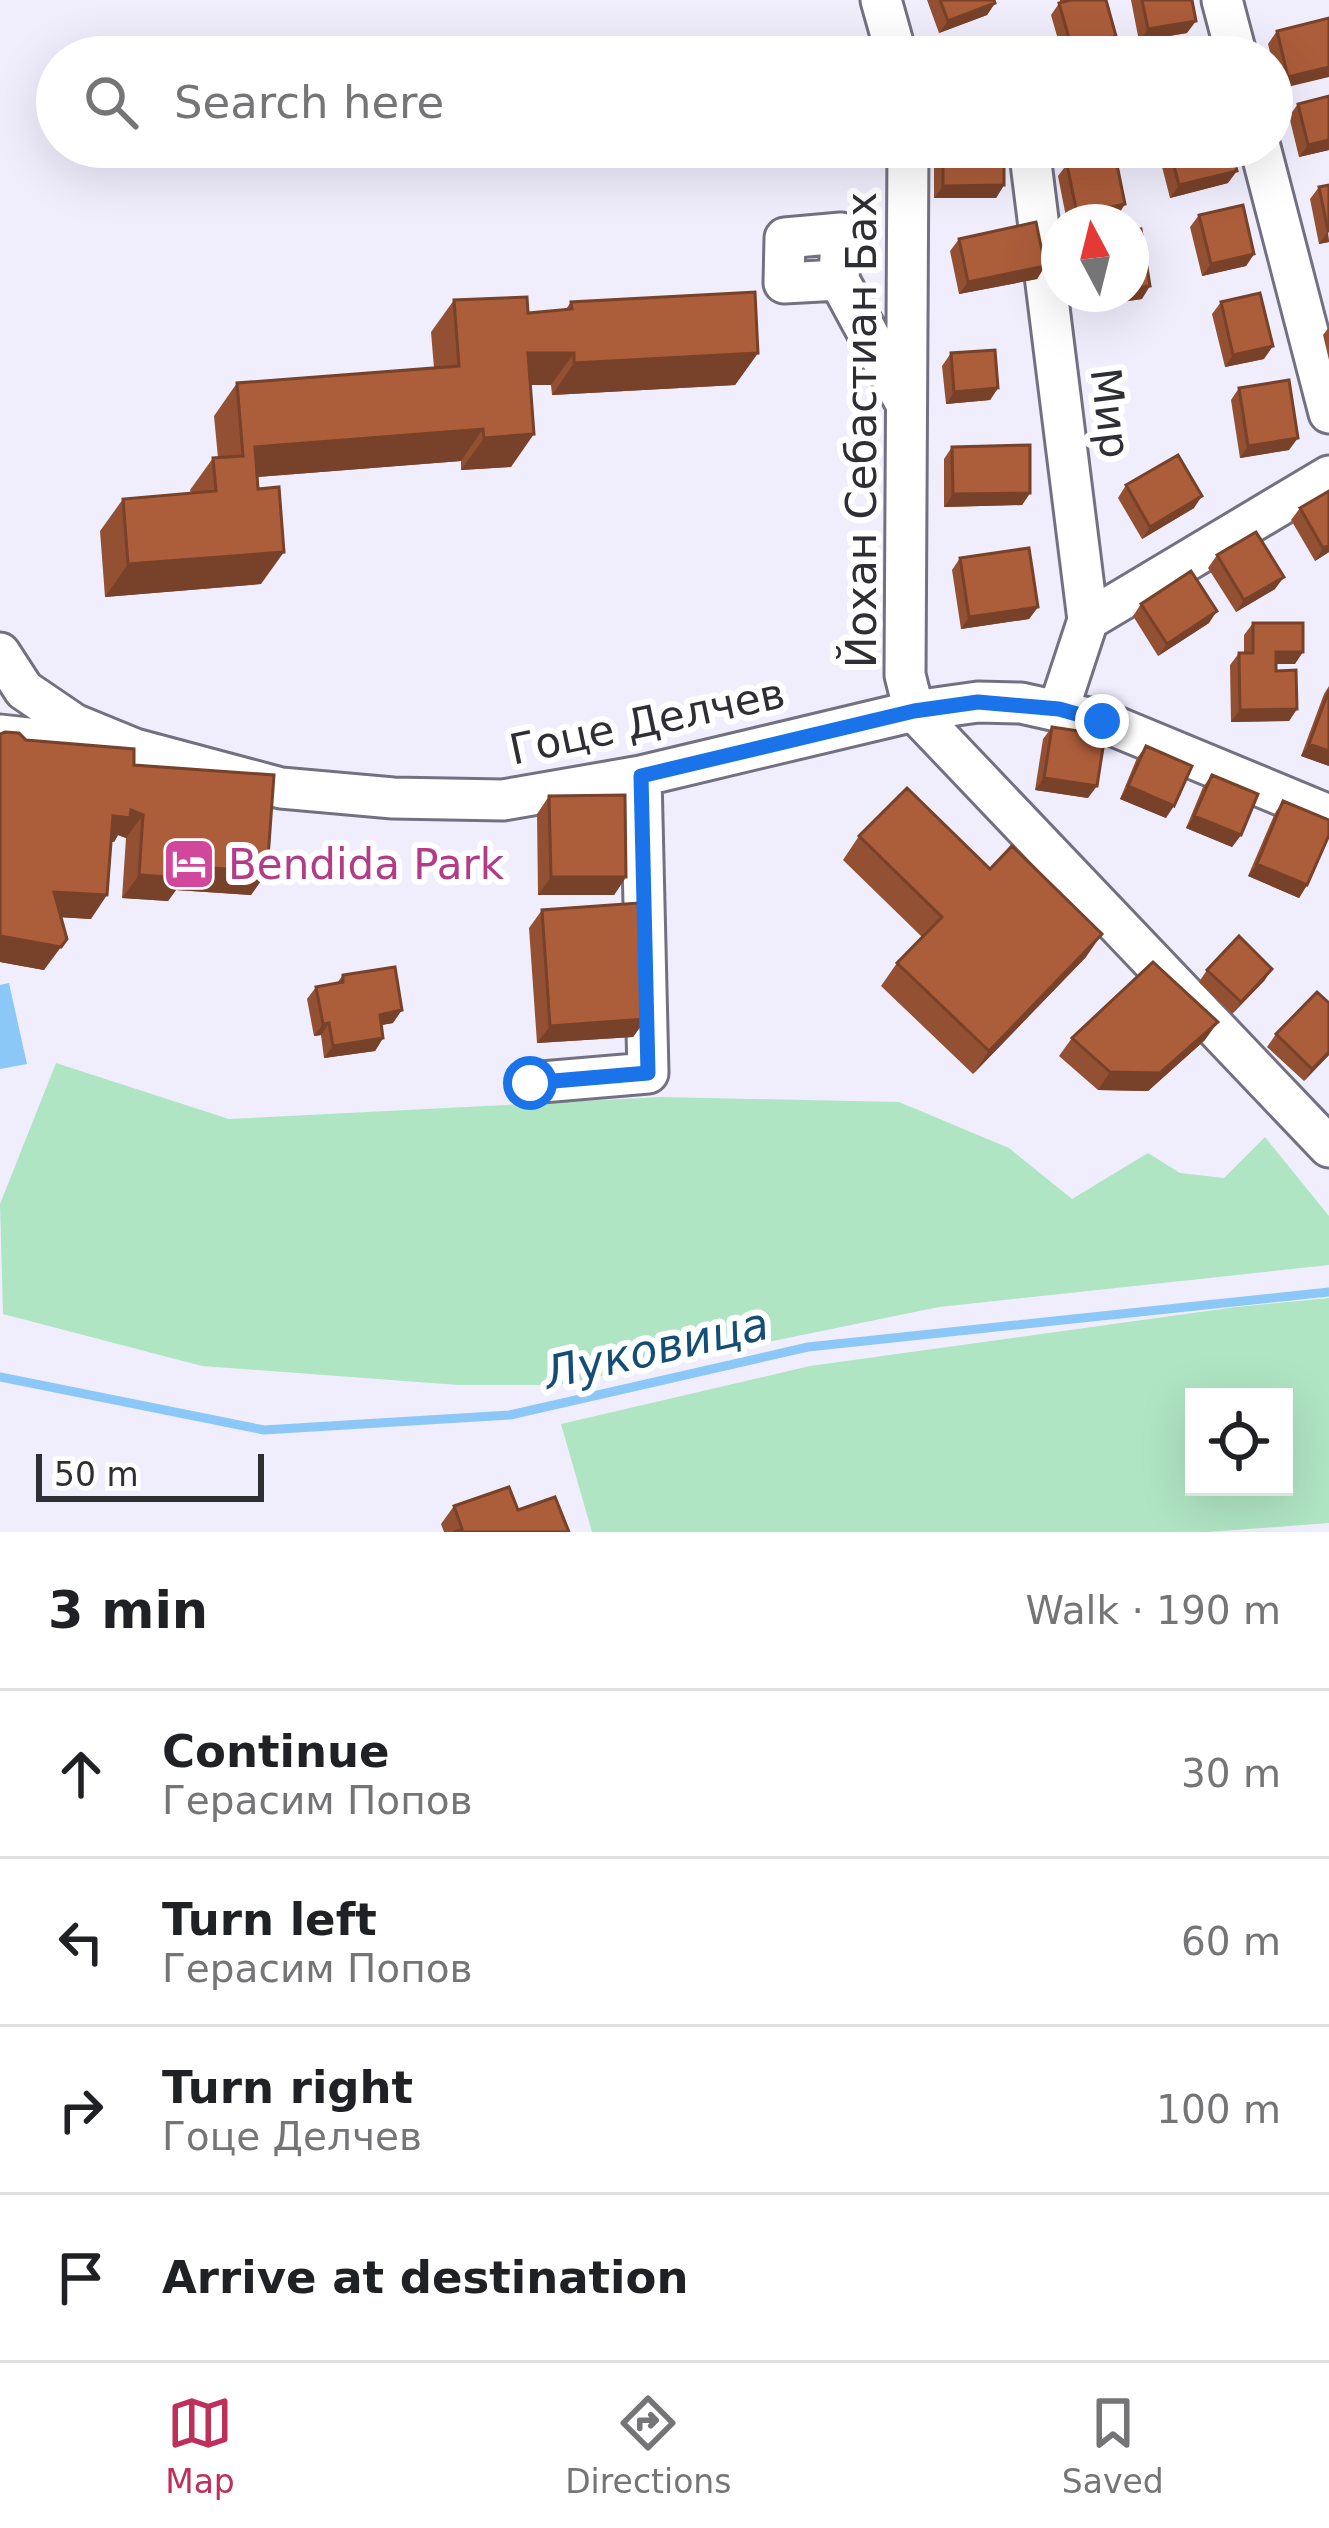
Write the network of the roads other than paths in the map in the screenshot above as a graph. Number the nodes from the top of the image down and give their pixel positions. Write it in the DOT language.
graph roads {
  1 [pos="881,0"];
  2 [pos="1222,0"];
  3 [pos="891,36"];
  4 [pos="1231,36"];
  5 [pos="908,168"];
  6 [pos="1032,168"];
  7 [pos="1265,168"];
  8 [pos="839,280"];
  9 [pos="908,407"];
  10 [pos="1329,412"];
  11 [pos="1329,476"];
  12 [pos="1088,620"];
  13 [pos="0,653"];
  14 [pos="1059,709"];
  15 [pos="914,711"];
  16 [pos="0,735"];
  17 [pos="135,749"];
  18 [pos="641,776"];
  19 [pos="1329,815"];
  20 [pos="530,1083"];
  21 [pos="1329,1147"];
  1 -- 3 [label="street"];
  2 -- 4 [label="street"];
  5 -- 9 [label="street, Йохан Себастиан Бах"];
  6 -- 12 [label="street, Мир"];
  7 -- 10 [label="street"];
  8 -- 9 [label="street"];
  9 -- 15 [label="street, Йохан Себастиан Бах"];
  11 -- 12 [label="street"];
  12 -- 14 [label="street, Мир"];
  13 -- 17 [label="street, Гоце Делчев"];
  14 -- 15 [label="street, Гоце Делчев"];
  14 -- 19 [label="street, Гоце Делчев"];
  15 -- 18 [label="street, Гоце Делчев"];
  15 -- 21 [label="street"];
  16 -- 17 [label="street"];
  17 -- 18 [label="street, Гоце Делчев"];
  18 -- 20 [label="street"];
}
